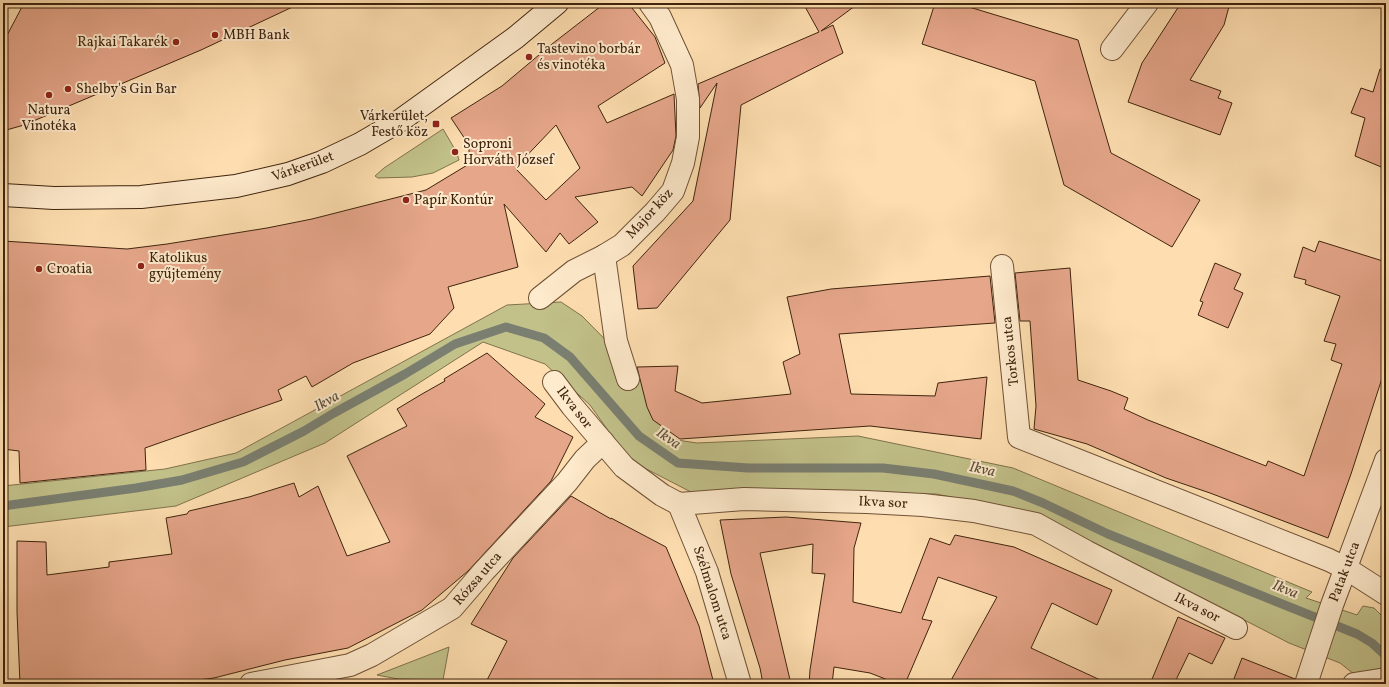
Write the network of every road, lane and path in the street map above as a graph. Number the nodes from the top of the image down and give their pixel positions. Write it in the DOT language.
graph roads {
  1 [pos="557,3"];
  2 [pos="650,3"];
  3 [pos="1147,3"];
  4 [pos="1112,49"];
  5 [pos="3,195"];
  6 [pos="604,256"];
  7 [pos="1002,266"];
  8 [pos="540,298"];
  9 [pos="628,379"];
  10 [pos="554,382"];
  11 [pos="603,442"];
  12 [pos="1386,460"];
  13 [pos="679,504"];
  14 [pos="1347,569"];
  15 [pos="1386,594"];
  16 [pos="1236,628"];
  17 [pos="1383,679"];
  18 [pos="251,684"];
  19 [pos="740,684"];
  20 [pos="1306,684"];
  21 [pos="1354,684"];
  1 -- 5 [label="street, Várkerület"];
  2 -- 6 [label="street, Major köz"];
  3 -- 4 [label="street"];
  6 -- 8 [label="street, Major köz"];
  6 -- 9 [label="street"];
  7 -- 14 [label="street, Torkos utca"];
  10 -- 11 [label="street, Ikva sor"];
  11 -- 13 [label="street, Ikva sor"];
  11 -- 18 [label="street, Rózsa utca"];
  12 -- 14 [label="street, Patak utca"];
  13 -- 16 [label="street, Ikva sor"];
  13 -- 19 [label="street, Szélmalom utca"];
  14 -- 15 [label="street"];
  14 -- 20 [label="street, Patak utca"];
  17 -- 21 [label="street"];
}
